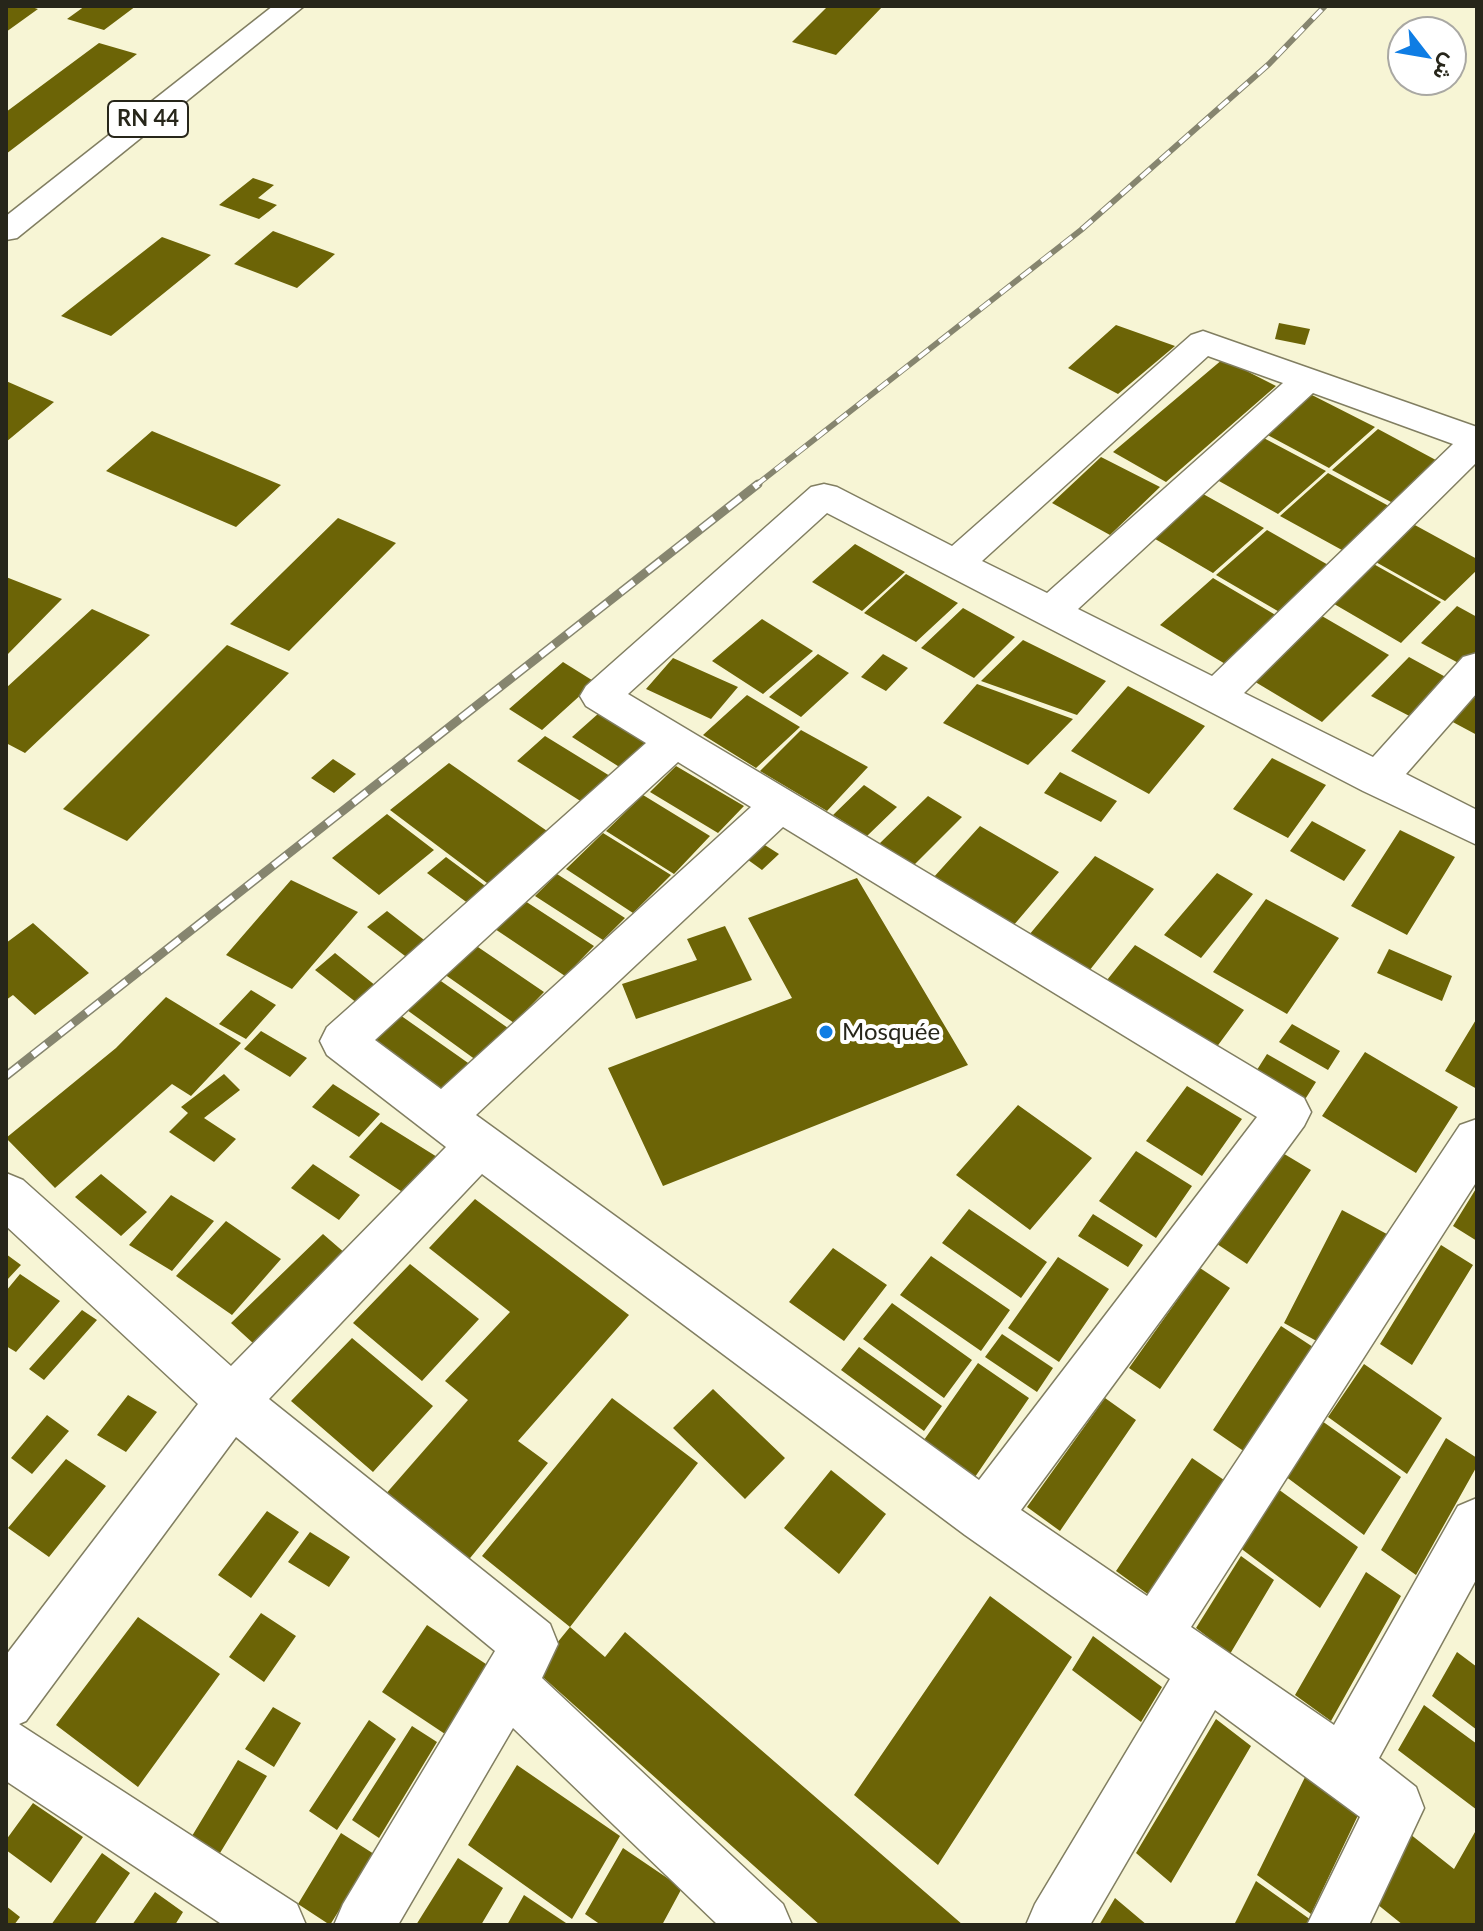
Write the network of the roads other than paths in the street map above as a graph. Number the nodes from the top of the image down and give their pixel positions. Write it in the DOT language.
graph roads {
  1 [pos="290,6"];
  2 [pos="6,231"];
  3 [pos="1308,379"];
  4 [pos="1477,440"];
  5 [pos="956,563"];
  6 [pos="1052,611"];
  7 [pos="1477,667"];
  8 [pos="1217,695"];
  9 [pos="675,741"];
  10 [pos="1377,780"];
  11 [pos="781,804"];
  12 [pos="1477,829"];
  13 [pos="460,1131"];
  14 [pos="1477,1140"];
  15 [pos="6,1195"];
  16 [pos="232,1401"];
  17 [pos="984,1516"];
  18 [pos="1477,1525"];
  19 [pos="1154,1634"];
  20 [pos="1207,1670"];
  21 [pos="507,1684"];
  22 [pos="6,1701"];
  23 [pos="6,1747"];
  24 [pos="1343,1766"];
  25 [pos="276,1925"];
  26 [pos="364,1925"];
  27 [pos="762,1925"];
  28 [pos="1056,1925"];
  29 [pos="1337,1925"];
  1 -- 2 [label="street, RN 44"];
  3 -- 4 [label="street"];
  3 -- 5 [label="street"];
  3 -- 6 [label="street"];
  4 -- 8 [label="street"];
  5 -- 6 [label="street"];
  5 -- 9 [label="street"];
  6 -- 8 [label="street"];
  7 -- 10 [label="street"];
  8 -- 10 [label="street"];
  9 -- 11 [label="street"];
  9 -- 13 [label="street"];
  10 -- 12 [label="street"];
  11 -- 13 [label="street"];
  11 -- 17 [label="street"];
  13 -- 16 [label="street"];
  13 -- 17 [label="street"];
  14 -- 19 [label="street"];
  15 -- 16 [label="street"];
  16 -- 21 [label="street"];
  16 -- 22 [label="street"];
  17 -- 19 [label="street"];
  18 -- 24 [label="street"];
  19 -- 20 [label="street"];
  20 -- 24 [label="street"];
  20 -- 28 [label="street"];
  21 -- 26 [label="street"];
  21 -- 27 [label="street"];
  23 -- 25 [label="street"];
  24 -- 29 [label="street"];
}
